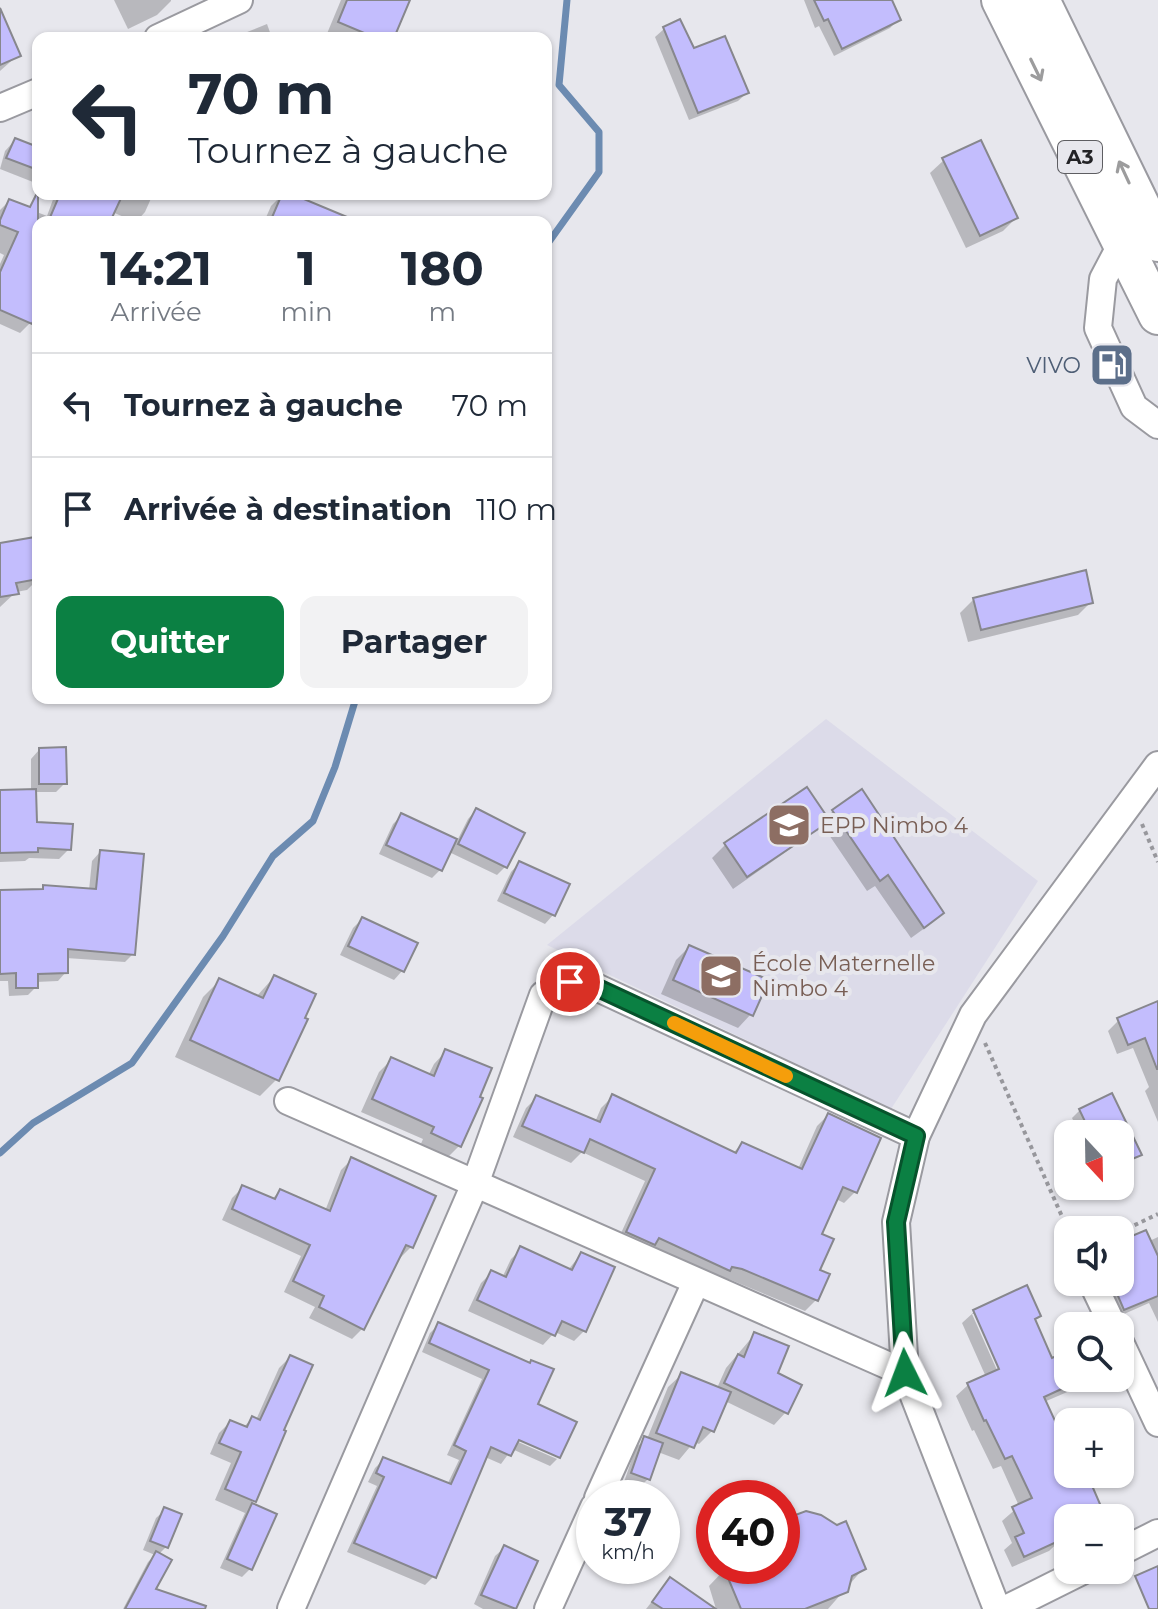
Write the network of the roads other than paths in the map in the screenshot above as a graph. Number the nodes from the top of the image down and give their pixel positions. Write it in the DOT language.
graph roads {
  1 [pos="239,0"];
  2 [pos="1001,0"];
  3 [pos="1040,0"];
  4 [pos="171,32"];
  5 [pos="32,95"];
  6 [pos="0,108"];
  7 [pos="1150,210"];
  8 [pos="1140,243"];
  9 [pos="1158,315"];
  10 [pos="1158,425"];
  11 [pos="1158,765"];
  12 [pos="288,1101"];
  13 [pos="916,1136"];
  14 [pos="475,1184"];
  15 [pos="696,1282"];
  16 [pos="1134,1372"];
  17 [pos="905,1373"];
  18 [pos="1158,1423"];
  19 [pos="606,1480"];
  20 [pos="1158,1533"];
  21 [pos="1134,1545"];
  22 [pos="576,1547"];
  23 [pos="1056,1584"];
  24 [pos="291,1609"];
  25 [pos="548,1609"];
  26 [pos="997,1609"];
  27 [pos="1006,1609"];
  1 -- 4 [label="street"];
  2 -- 8 [label="highway, A3, one-way"];
  7 -- 3 [label="highway, A3, one-way"];
  5 -- 6 [label="street"];
  7 -- 8 [label="highway, A3"];
  8 -- 9 [label="highway, A3"];
  8 -- 10 [label="street"];
  11 -- 13 [label="street"];
  12 -- 14 [label="street"];
  13 -- 14 [label="street"];
  13 -- 17 [label="street"];
  14 -- 15 [label="street"];
  14 -- 24 [label="street"];
  15 -- 17 [label="street"];
  15 -- 19 [label="street"];
  16 -- 18 [label="street"];
  17 -- 26 [label="street"];
  20 -- 21 [label="street"];
  22 -- 25 [label="street"];
  23 -- 27 [label="street"];
}
